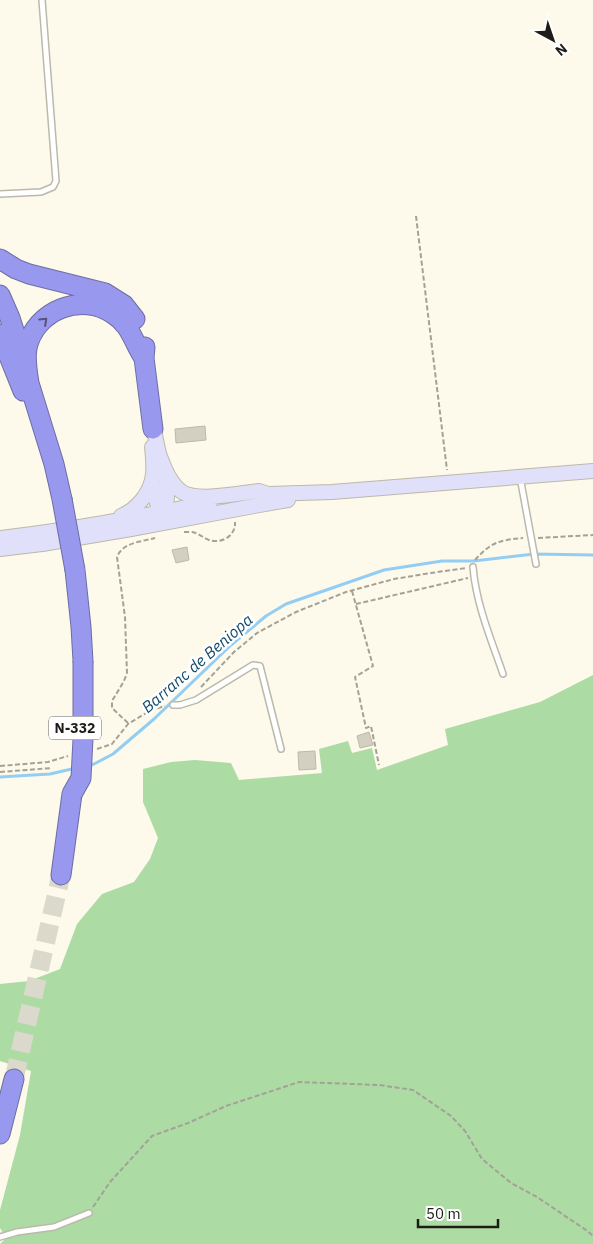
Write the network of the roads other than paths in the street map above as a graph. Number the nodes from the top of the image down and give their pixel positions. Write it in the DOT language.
graph roads {
  1 [pos="42,0"];
  2 [pos="0,194"];
  3 [pos="0,259"];
  4 [pos="0,295"];
  5 [pos="0,334"];
  6 [pos="144,358"];
  7 [pos="0,372"];
  8 [pos="28,372"];
  9 [pos="26,400"];
  10 [pos="154,429"];
  11 [pos="164,466"];
  12 [pos="593,471"];
  13 [pos="520,477"];
  14 [pos="152,482"];
  15 [pos="332,492"];
  16 [pos="268,494"];
  17 [pos="58,501"];
  18 [pos="254,506"];
  19 [pos="163,512"];
  20 [pos="111,521"];
  21 [pos="0,538"];
  22 [pos="0,545"];
  23 [pos="0,549"];
  24 [pos="536,564"];
  25 [pos="473,567"];
  26 [pos="503,674"];
  27 [pos="174,704"];
  28 [pos="281,749"];
  29 [pos="61,875"];
  30 [pos="14,1079"];
  31 [pos="0,1134"];
  32 [pos="89,1213"];
  33 [pos="0,1237"];
  1 -- 2 [label="lane"];
  3 -- 6 [label="highway"];
  4 -- 8 [label="highway"];
  5 -- 9 [label="highway"];
  8 -- 6 [label="highway, one-way"];
  6 -- 10 [label="highway"];
  7 -- 9 [label="highway"];
  8 -- 17 [label="highway"];
  9 -- 17 [label="highway"];
  10 -- 11 [label="street"];
  10 -- 14 [label="street"];
  11 -- 16 [label="street"];
  11 -- 19 [label="street"];
  12 -- 13 [label="street"];
  13 -- 15 [label="street"];
  13 -- 24 [label="lane"];
  14 -- 19 [label="street"];
  14 -- 20 [label="street"];
  15 -- 16 [label="street"];
  15 -- 18 [label="street"];
  16 -- 19 [label="street"];
  17 -- 29 [label="highway, bridge"];
  18 -- 19 [label="street"];
  18 -- 23 [label="street"];
  19 -- 20 [label="street"];
  19 -- 22 [label="street"];
  20 -- 21 [label="street"];
  25 -- 26 [label="lane"];
  27 -- 28 [label="lane"];
  30 -- 31 [label="highway"];
  32 -- 33 [label="lane"];
}
